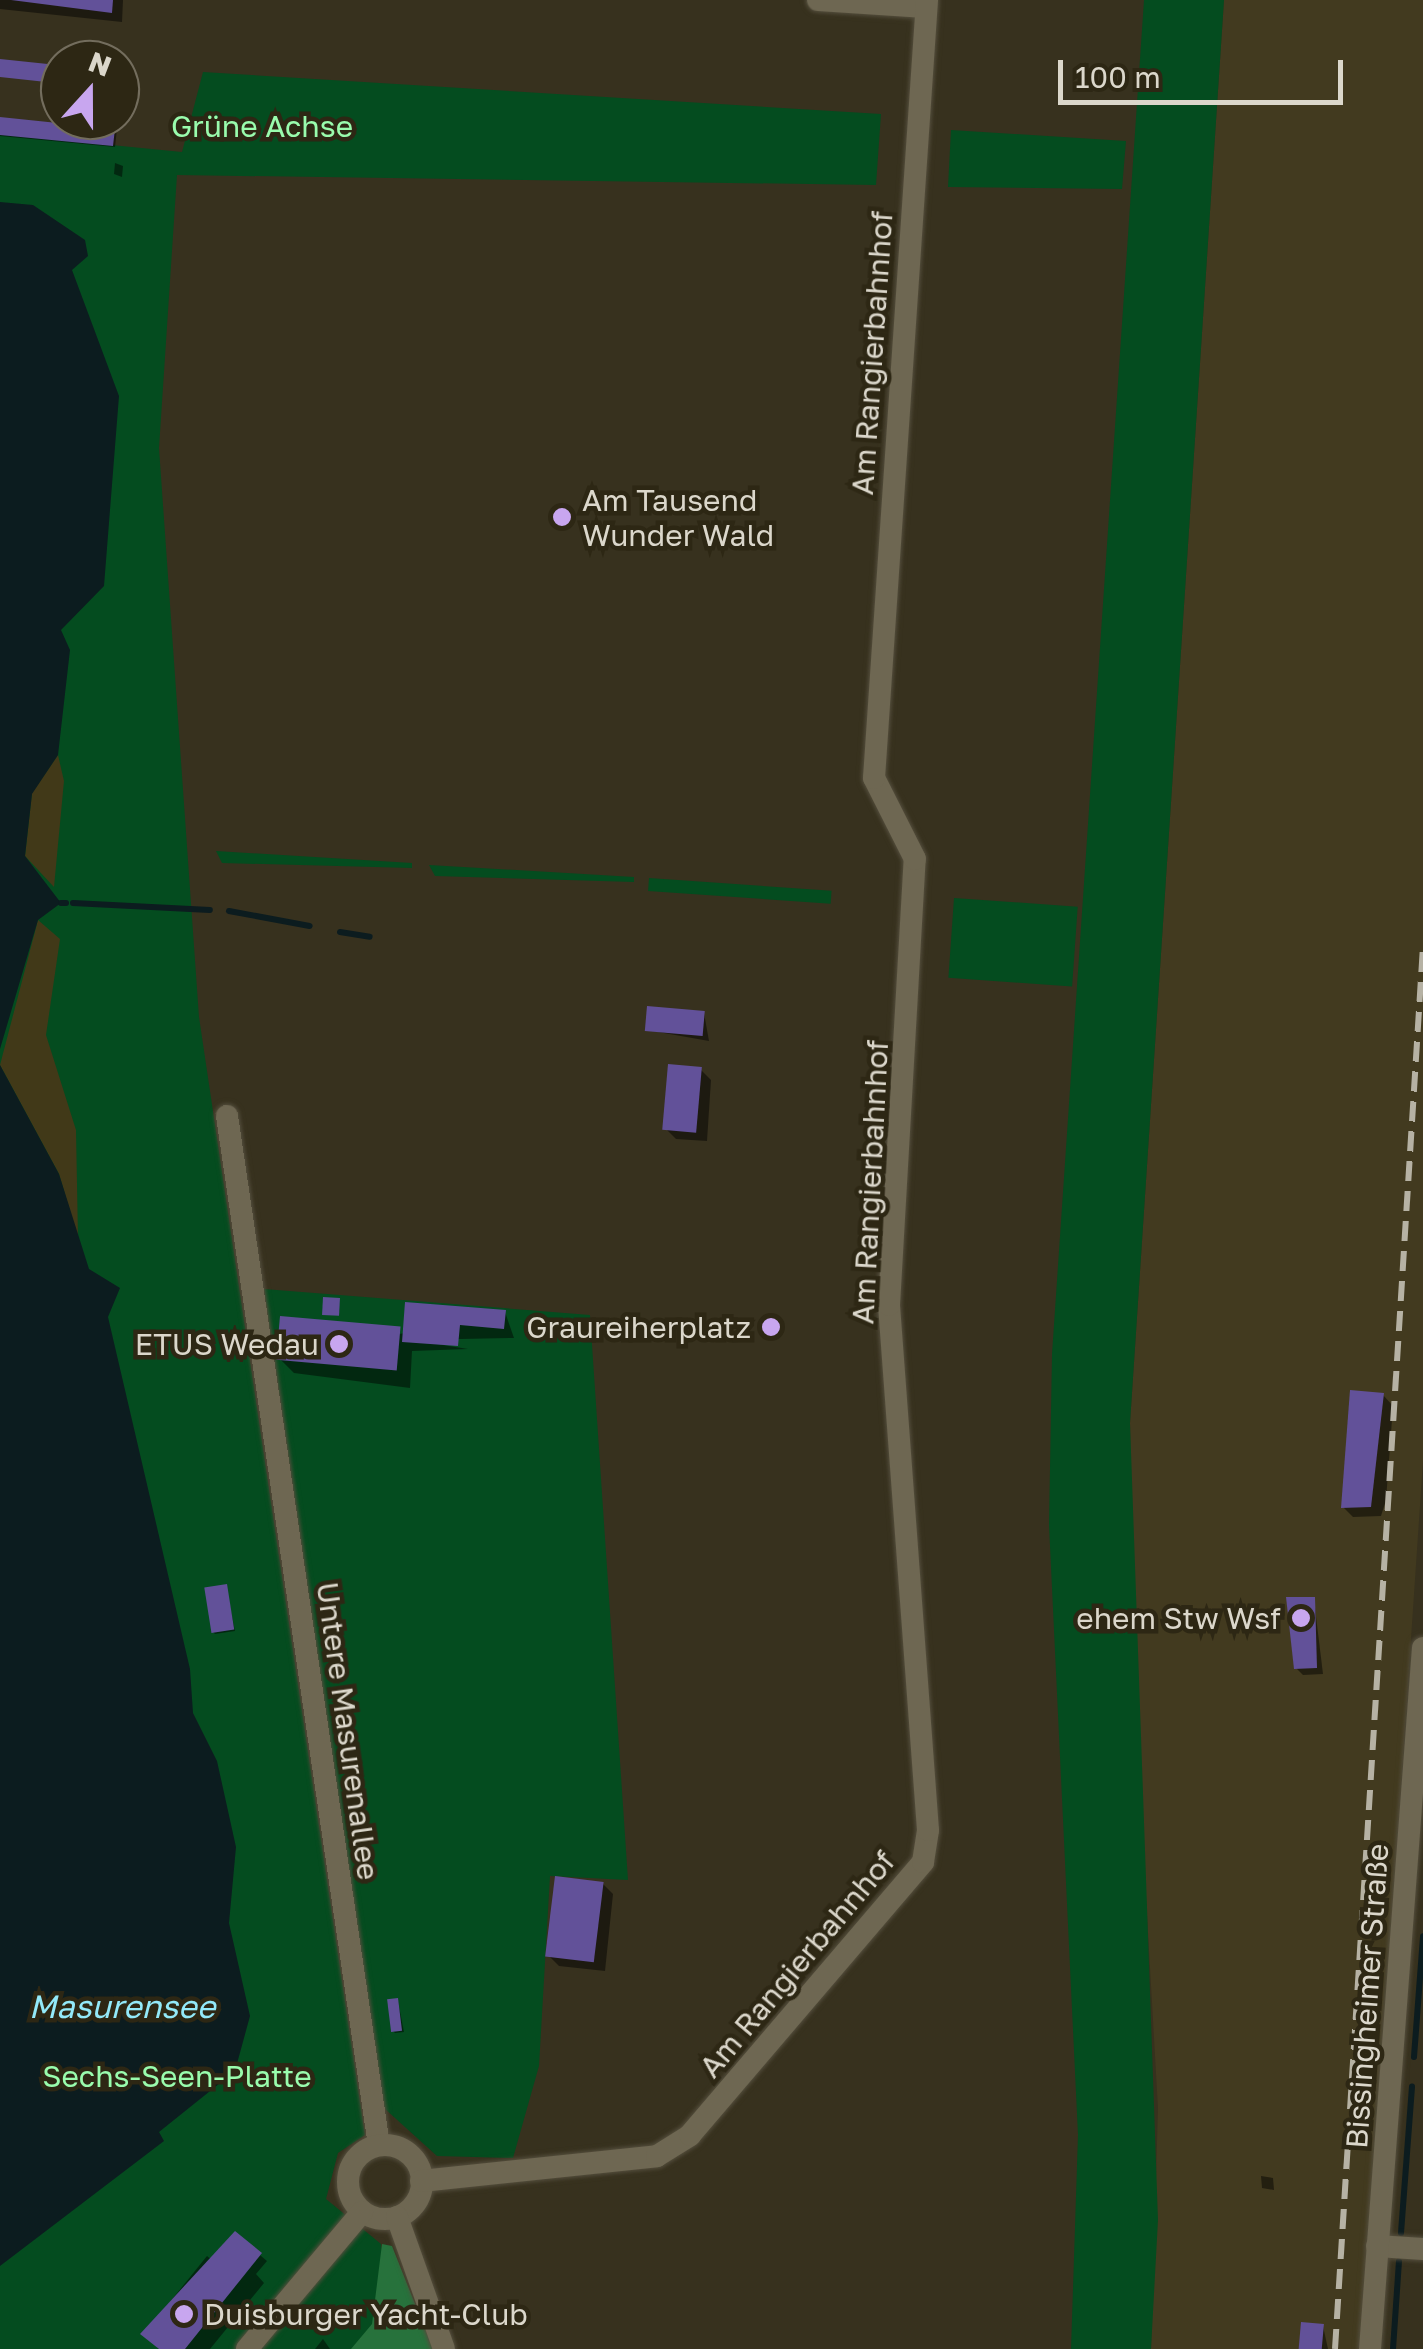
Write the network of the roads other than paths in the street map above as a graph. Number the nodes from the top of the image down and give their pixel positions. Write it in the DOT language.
graph roads {
  1 [pos="818,0"];
  2 [pos="927,4"];
  3 [pos="227,1116"];
  4 [pos="1423,1648"];
  5 [pos="379,2146"];
  6 [pos="422,2181"];
  7 [pos="362,2212"];
  8 [pos="396,2217"];
  9 [pos="1377,2246"];
  10 [pos="1423,2250"];
  11 [pos="247,2349"];
  12 [pos="444,2349"];
  13 [pos="1370,2349"];
  1 -- 2 [label="street"];
  2 -- 6 [label="street, Am Rangierbahnhof"];
  3 -- 5 [label="street, Untere Masurenallee"];
  4 -- 9 [label="street, Bissingheimer Straße"];
  5 -- 6 [label="street"];
  5 -- 7 [label="street"];
  6 -- 8 [label="street"];
  7 -- 8 [label="street"];
  7 -- 11 [label="street"];
  8 -- 12 [label="street"];
  9 -- 10 [label="street"];
  9 -- 13 [label="street, Bissingheimer Straße"];
}
